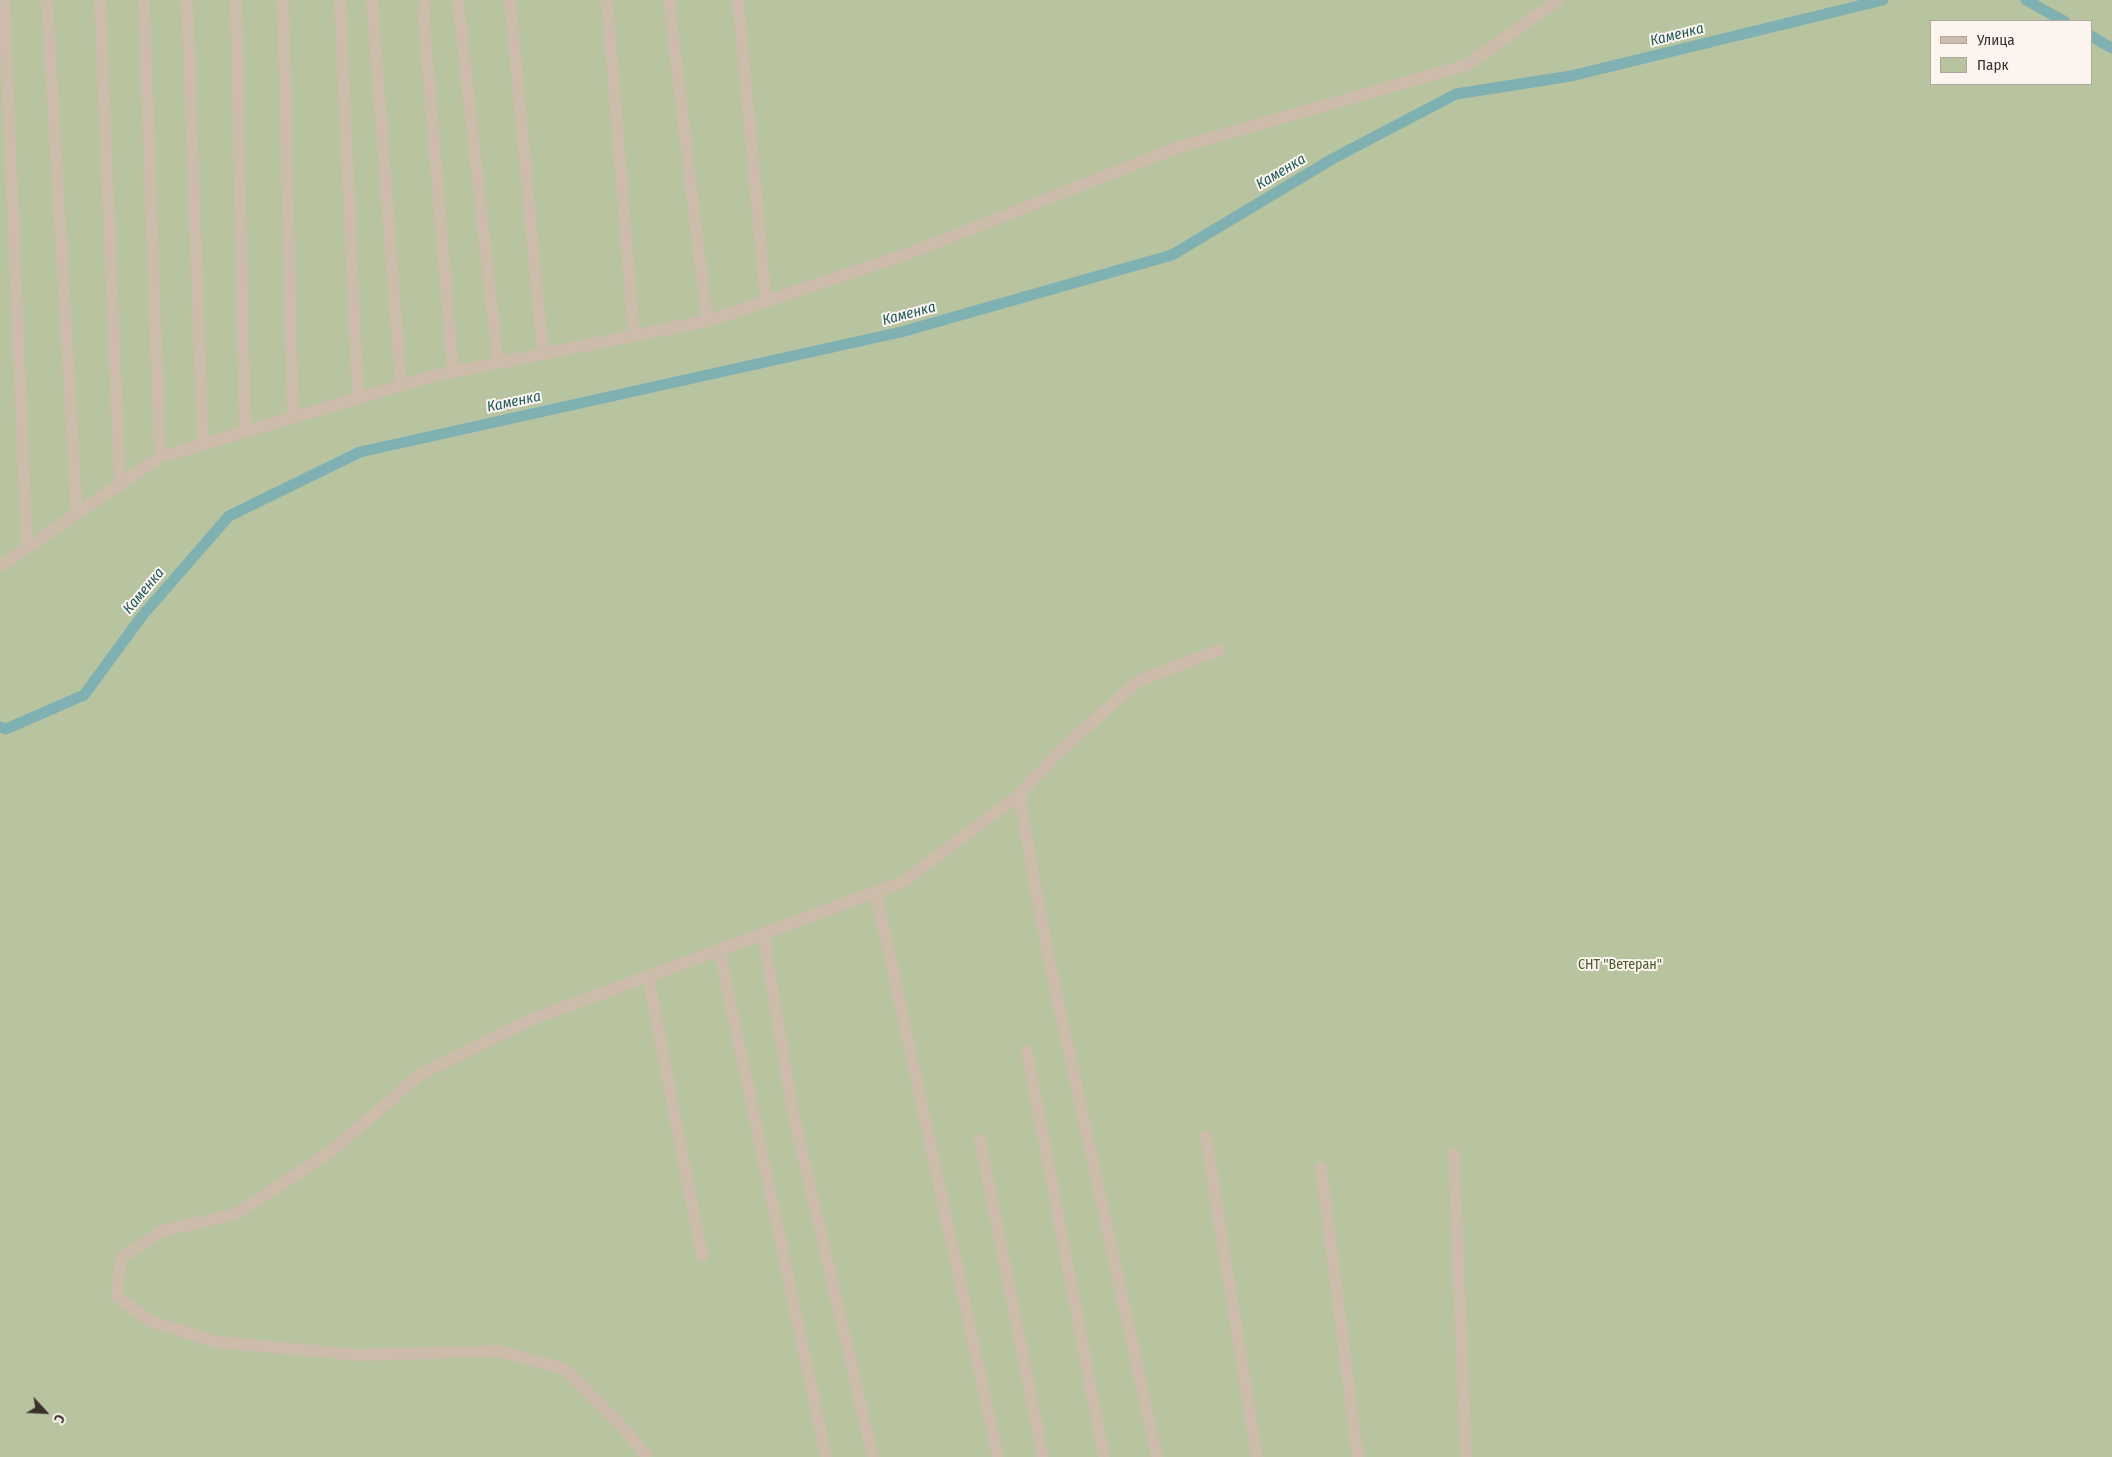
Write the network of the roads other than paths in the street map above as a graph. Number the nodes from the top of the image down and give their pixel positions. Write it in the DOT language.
graph roads {
  1 [pos="4,0"];
  2 [pos="47,0"];
  3 [pos="100,0"];
  4 [pos="144,0"];
  5 [pos="187,0"];
  6 [pos="236,0"];
  7 [pos="283,0"];
  8 [pos="340,0"];
  9 [pos="372,0"];
  10 [pos="425,0"];
  11 [pos="458,0"];
  12 [pos="510,0"];
  13 [pos="607,0"];
  14 [pos="669,0"];
  15 [pos="738,0"];
  16 [pos="1558,0"];
  17 [pos="766,301"];
  18 [pos="708,321"];
  19 [pos="634,335"];
  20 [pos="543,354"];
  21 [pos="498,362"];
  22 [pos="453,371"];
  23 [pos="401,385"];
  24 [pos="358,398"];
  25 [pos="293,418"];
  26 [pos="245,432"];
  27 [pos="203,445"];
  28 [pos="160,458"];
  29 [pos="120,486"];
  30 [pos="77,514"];
  31 [pos="27,548"];
  32 [pos="0,566"];
  33 [pos="1219,650"];
  34 [pos="1019,795"];
  35 [pos="876,892"];
  36 [pos="763,933"];
  37 [pos="719,949"];
  38 [pos="648,976"];
  39 [pos="1027,1051"];
  40 [pos="1206,1137"];
  41 [pos="980,1140"];
  42 [pos="1454,1154"];
  43 [pos="1321,1168"];
  44 [pos="702,1256"];
  45 [pos="647,1457"];
  46 [pos="826,1457"];
  47 [pos="873,1457"];
  48 [pos="998,1457"];
  49 [pos="1043,1457"];
  50 [pos="1104,1457"];
  51 [pos="1157,1457"];
  52 [pos="1257,1457"];
  53 [pos="1358,1457"];
  54 [pos="1466,1457"];
  1 -- 31 [label="lane"];
  2 -- 30 [label="lane"];
  3 -- 29 [label="lane"];
  4 -- 28 [label="lane"];
  5 -- 27 [label="lane"];
  6 -- 26 [label="lane"];
  7 -- 25 [label="lane"];
  8 -- 24 [label="lane"];
  9 -- 23 [label="lane"];
  10 -- 22 [label="lane"];
  11 -- 21 [label="lane"];
  12 -- 20 [label="lane"];
  13 -- 19 [label="lane"];
  14 -- 18 [label="lane"];
  15 -- 17 [label="lane"];
  16 -- 17 [label="lane"];
  17 -- 18 [label="lane"];
  18 -- 19 [label="lane"];
  19 -- 20 [label="lane"];
  20 -- 21 [label="lane"];
  21 -- 22 [label="lane"];
  22 -- 23 [label="lane"];
  23 -- 24 [label="lane"];
  24 -- 25 [label="lane"];
  25 -- 26 [label="lane"];
  26 -- 27 [label="lane"];
  27 -- 28 [label="lane"];
  28 -- 29 [label="lane"];
  29 -- 30 [label="lane"];
  30 -- 31 [label="lane"];
  31 -- 32 [label="lane"];
  33 -- 34 [label="lane"];
  34 -- 35 [label="lane"];
  34 -- 51 [label="lane"];
  35 -- 36 [label="lane"];
  35 -- 48 [label="lane"];
  36 -- 37 [label="lane"];
  36 -- 47 [label="lane"];
  37 -- 38 [label="lane"];
  37 -- 46 [label="lane"];
  38 -- 44 [label="lane"];
  38 -- 45 [label="lane"];
  39 -- 50 [label="lane"];
  40 -- 52 [label="lane"];
  41 -- 49 [label="lane"];
  42 -- 54 [label="lane"];
  43 -- 53 [label="lane"];
}
